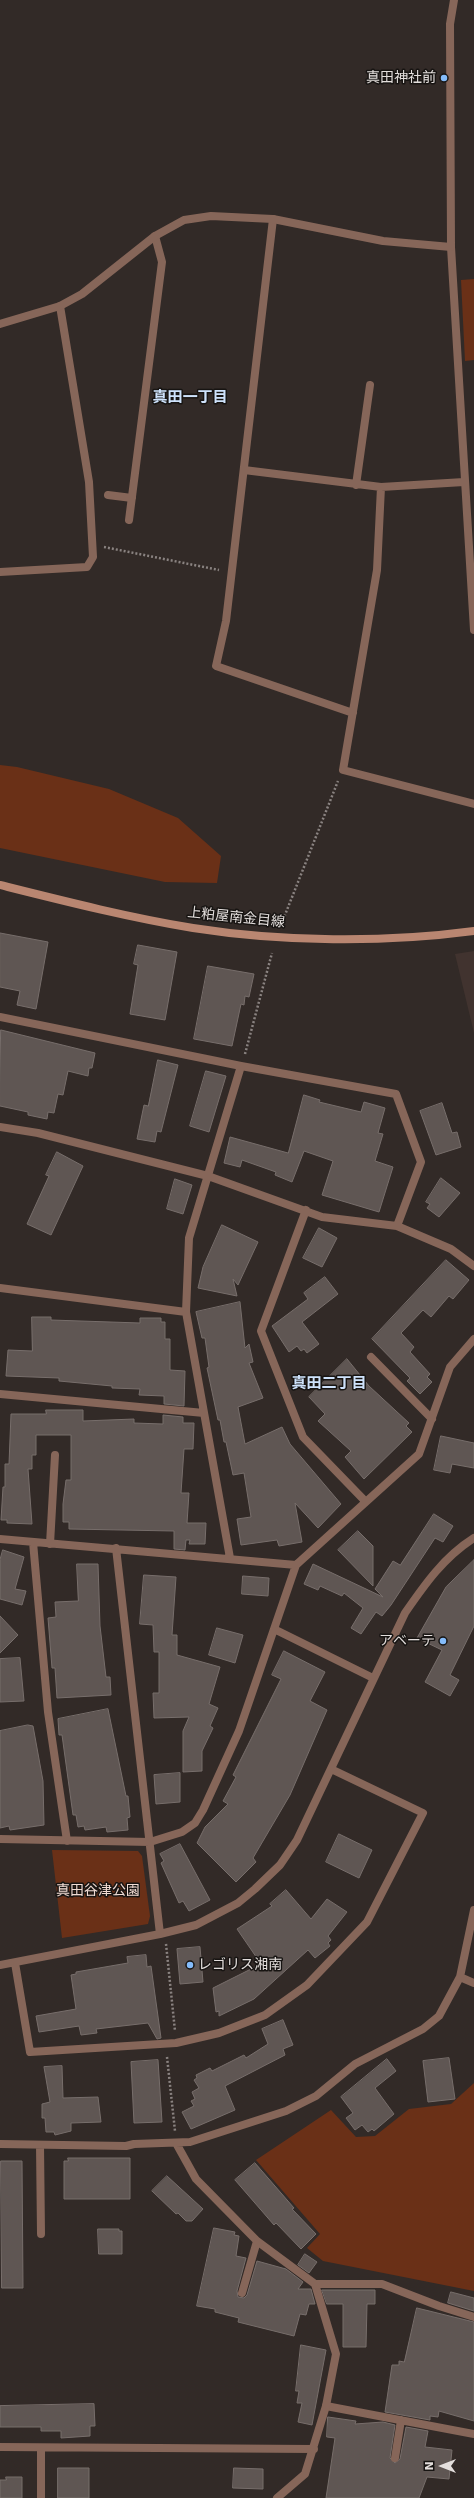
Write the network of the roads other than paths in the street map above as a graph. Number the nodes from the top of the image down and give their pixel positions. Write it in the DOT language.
graph roads {
  1 [pos="454,0"];
  2 [pos="273,219"];
  3 [pos="155,236"];
  4 [pos="451,247"];
  5 [pos="60,306"];
  6 [pos="0,324"];
  7 [pos="370,385"];
  8 [pos="244,470"];
  9 [pos="464,482"];
  10 [pos="356,485"];
  11 [pos="381,487"];
  12 [pos="108,495"];
  13 [pos="132,498"];
  14 [pos="129,520"];
  15 [pos="0,572"];
  16 [pos="474,630"];
  17 [pos="353,713"];
  18 [pos="474,804"];
  19 [pos="0,885"];
  20 [pos="474,931"];
  21 [pos="0,1017"];
  22 [pos="241,1066"];
  23 [pos="0,1127"];
  24 [pos="208,1176"];
  25 [pos="306,1210"];
  26 [pos="397,1226"];
  27 [pos="474,1266"];
  28 [pos="0,1288"];
  29 [pos="186,1312"];
  30 [pos="474,1339"];
  31 [pos="371,1357"];
  32 [pos="0,1394"];
  33 [pos="204,1413"];
  34 [pos="432,1419"];
  35 [pos="55,1455"];
  36 [pos="366,1502"];
  37 [pos="0,1538"];
  38 [pos="474,1538"];
  39 [pos="34,1542"];
  40 [pos="50,1544"];
  41 [pos="116,1548"];
  42 [pos="230,1558"];
  43 [pos="296,1564"];
  44 [pos="274,1629"];
  45 [pos="373,1678"];
  46 [pos="331,1769"];
  47 [pos="0,1840"];
  48 [pos="67,1841"];
  49 [pos="150,1842"];
  50 [pos="474,1910"];
  51 [pos="160,1934"];
  52 [pos="15,1963"];
  53 [pos="0,1965"];
  54 [pos="460,1977"];
  55 [pos="474,1983"];
  56 [pos="176,2143"];
  57 [pos="0,2144"];
  58 [pos="40,2145"];
  59 [pos="41,2234"];
  60 [pos="257,2241"];
  61 [pos="315,2284"];
  62 [pos="242,2293"];
  63 [pos="474,2317"];
  64 [pos="326,2406"];
  65 [pos="401,2420"];
  66 [pos="474,2434"];
  67 [pos="0,2448"];
  68 [pos="41,2448"];
  69 [pos="314,2450"];
  70 [pos="395,2458"];
  71 [pos="41,2498"];
  72 [pos="276,2498"];
  1 -- 4 [label="street"];
  2 -- 3 [label="street"];
  2 -- 4 [label="street"];
  2 -- 8 [label="street"];
  3 -- 5 [label="street"];
  3 -- 13 [label="street"];
  4 -- 9 [label="street"];
  5 -- 6 [label="street"];
  5 -- 15 [label="street"];
  7 -- 10 [label="street"];
  8 -- 10 [label="street"];
  8 -- 17 [label="street"];
  9 -- 11 [label="street"];
  9 -- 16 [label="street"];
  10 -- 11 [label="street"];
  11 -- 17 [label="street"];
  12 -- 13 [label="street"];
  13 -- 14 [label="street"];
  17 -- 18 [label="street"];
  19 -- 20 [label="main road, 上粕屋南金目線"];
  21 -- 22 [label="street"];
  22 -- 24 [label="street"];
  22 -- 26 [label="street"];
  23 -- 24 [label="street"];
  24 -- 25 [label="street"];
  24 -- 29 [label="street"];
  25 -- 26 [label="street"];
  25 -- 36 [label="street"];
  26 -- 27 [label="street"];
  28 -- 29 [label="street"];
  29 -- 33 [label="street"];
  30 -- 34 [label="street"];
  31 -- 34 [label="street"];
  32 -- 33 [label="street"];
  33 -- 42 [label="street"];
  34 -- 36 [label="street"];
  35 -- 40 [label="street"];
  36 -- 43 [label="street"];
  37 -- 39 [label="street"];
  38 -- 45 [label="street"];
  39 -- 40 [label="street"];
  39 -- 48 [label="street"];
  40 -- 41 [label="street"];
  41 -- 42 [label="street"];
  41 -- 49 [label="street"];
  42 -- 43 [label="street"];
  43 -- 44 [label="street"];
  44 -- 45 [label="street"];
  44 -- 49 [label="street"];
  45 -- 46 [label="street"];
  46 -- 51 [label="street"];
  46 -- 52 [label="street"];
  47 -- 48 [label="street"];
  48 -- 49 [label="street"];
  49 -- 51 [label="street"];
  50 -- 54 [label="street"];
  51 -- 52 [label="street"];
  52 -- 53 [label="street"];
  54 -- 55 [label="street"];
  54 -- 56 [label="street"];
  56 -- 58 [label="street"];
  56 -- 60 [label="street"];
  57 -- 58 [label="street"];
  58 -- 59 [label="street"];
  60 -- 61 [label="street"];
  60 -- 62 [label="street"];
  61 -- 63 [label="street"];
  61 -- 64 [label="street"];
  64 -- 65 [label="street"];
  64 -- 69 [label="street"];
  65 -- 66 [label="street"];
  65 -- 70 [label="street"];
  67 -- 68 [label="street"];
  68 -- 69 [label="street"];
  68 -- 71 [label="street"];
  69 -- 72 [label="street"];
}
